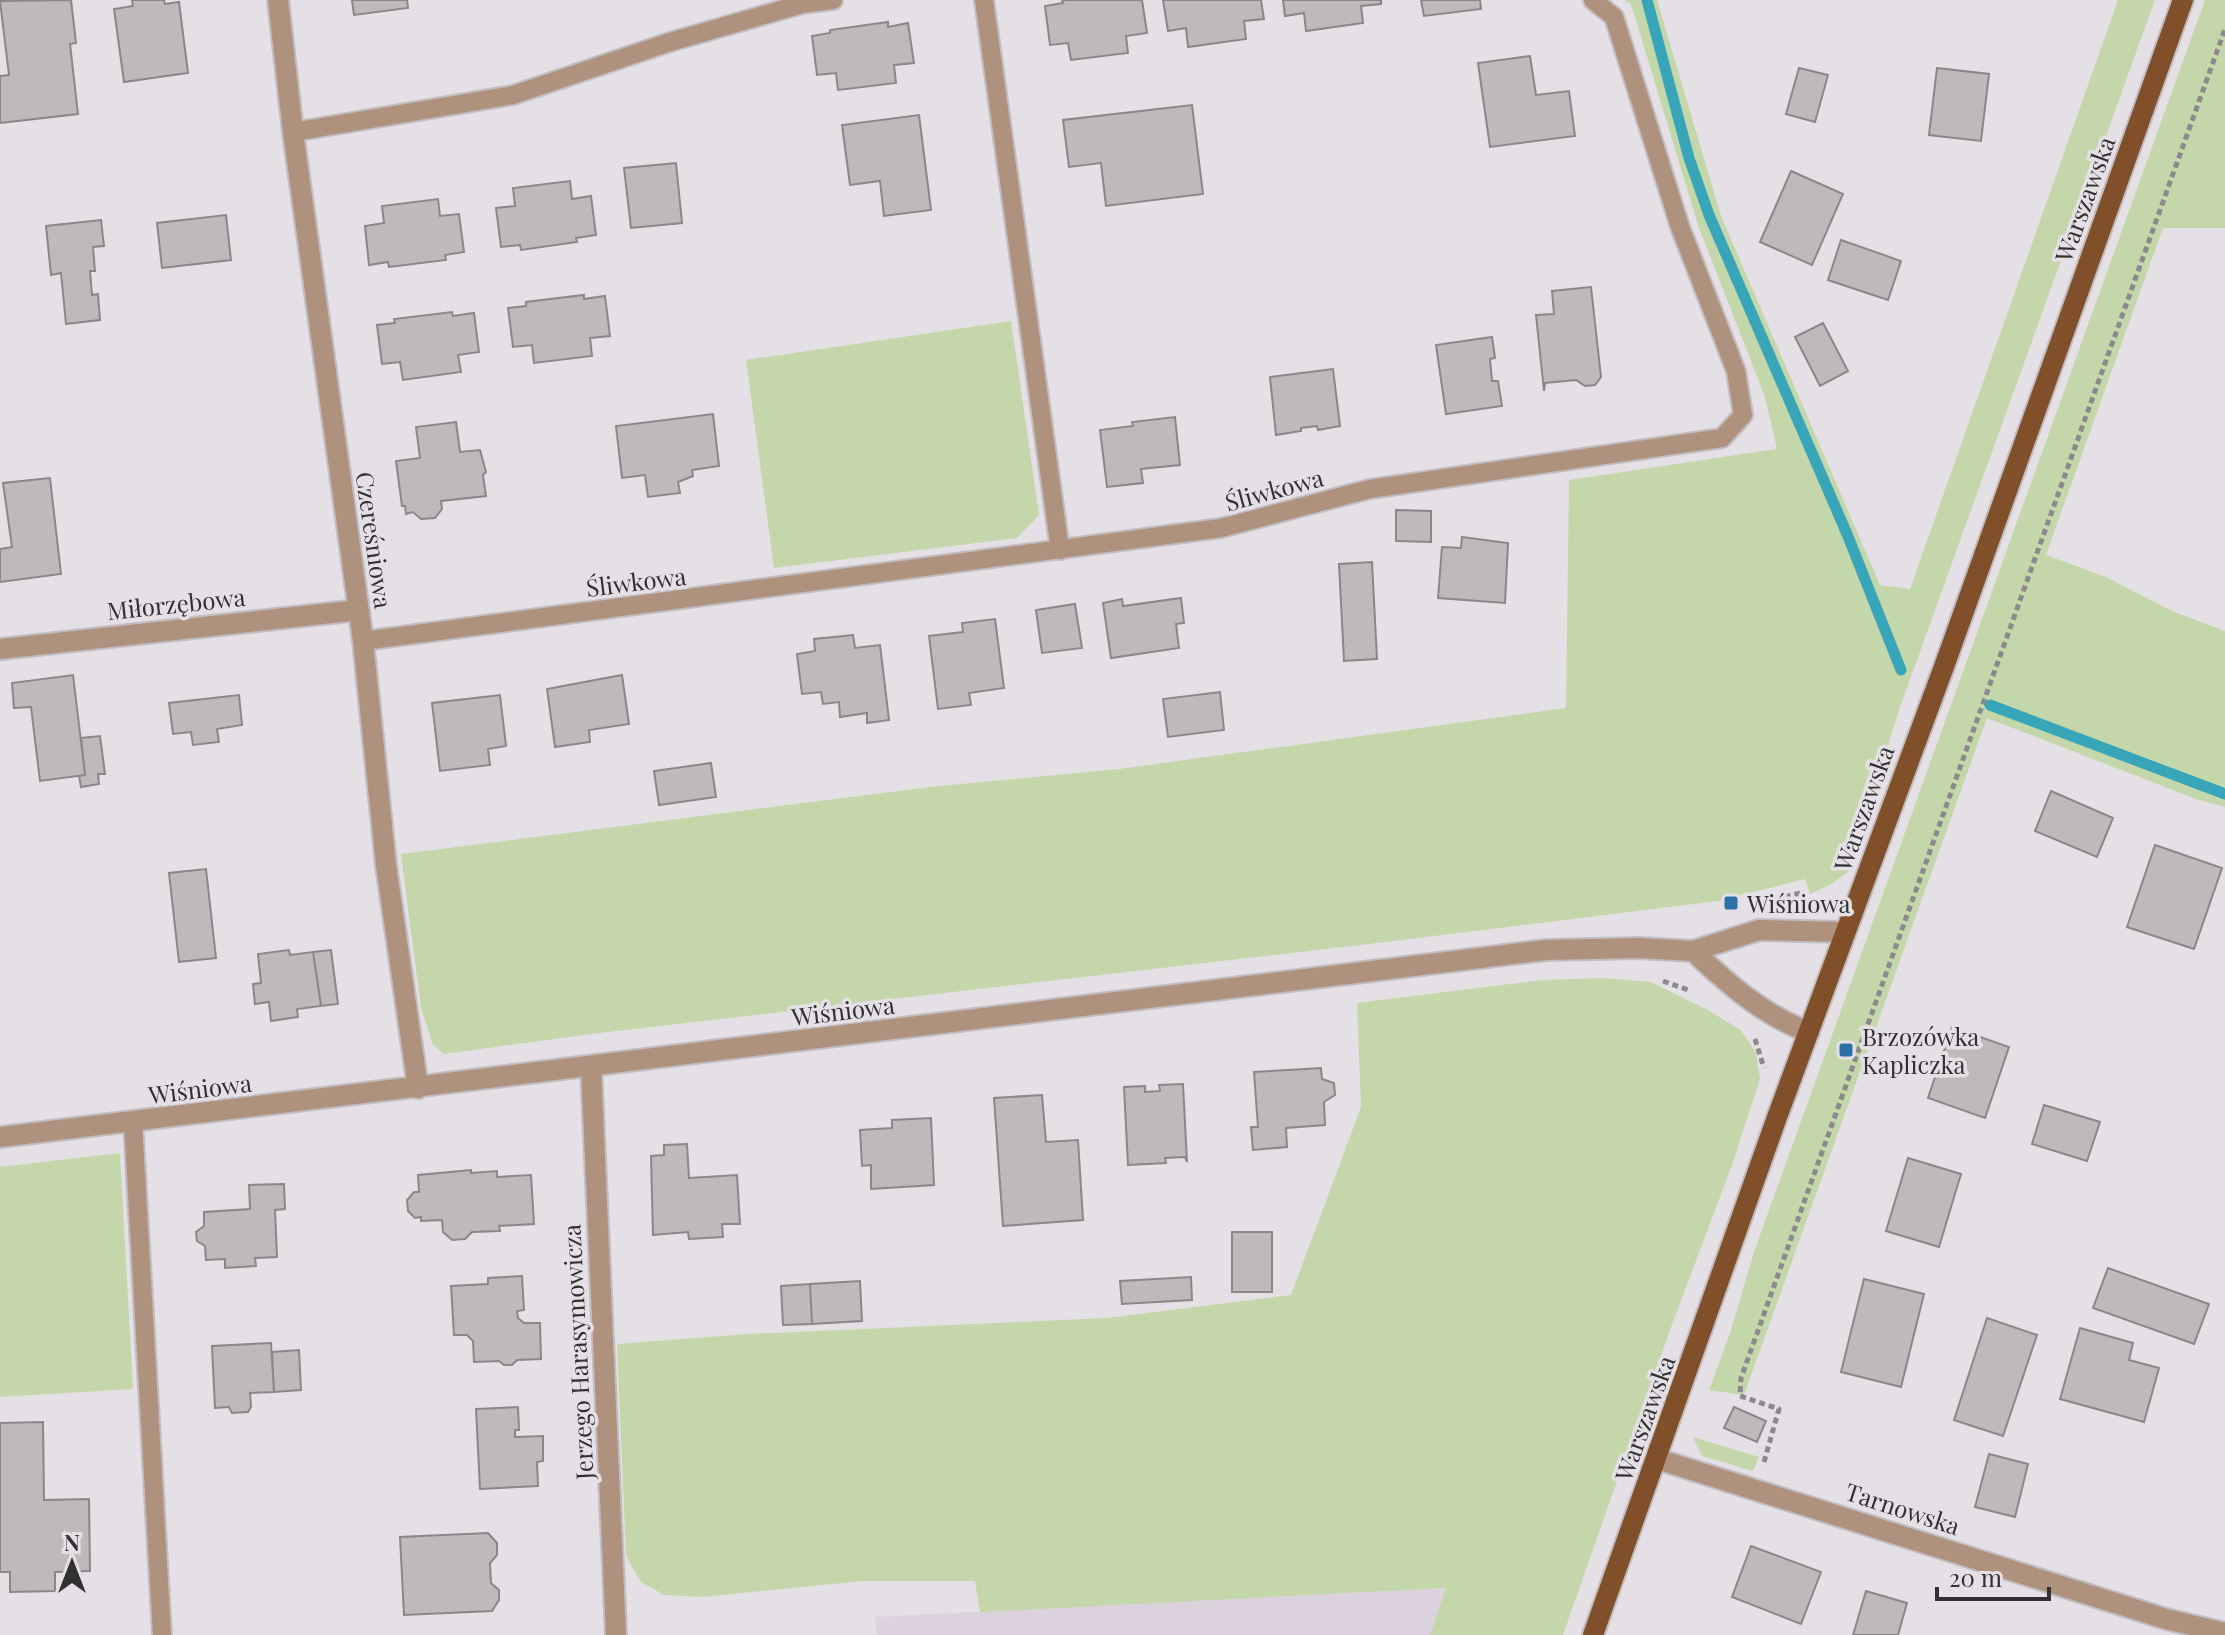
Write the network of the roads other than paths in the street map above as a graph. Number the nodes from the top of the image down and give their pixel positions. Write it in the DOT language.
graph roads {
  1 [pos="278,0"];
  2 [pos="833,0"];
  3 [pos="984,0"];
  4 [pos="1593,0"];
  5 [pos="2183,0"];
  6 [pos="293,132"];
  7 [pos="1060,550"];
  8 [pos="359,610"];
  9 [pos="363,641"];
  10 [pos="0,649"];
  11 [pos="1845,932"];
  12 [pos="1693,951"];
  13 [pos="1809,1032"];
  14 [pos="591,1067"];
  15 [pos="418,1088"];
  16 [pos="133,1122"];
  17 [pos="0,1137"];
  18 [pos="1657,1459"];
  19 [pos="2225,1633"];
  20 [pos="162,1635"];
  21 [pos="616,1635"];
  22 [pos="1593,1635"];
  1 -- 6 [label="street, Czereśniowa"];
  2 -- 6 [label="lane"];
  3 -- 7 [label="lane"];
  4 -- 7 [label="lane, Śliwkowa"];
  5 -- 11 [label="main road, Warszawska"];
  6 -- 8 [label="street, Czereśniowa"];
  7 -- 9 [label="lane, Śliwkowa"];
  8 -- 9 [label="street, Czereśniowa"];
  8 -- 10 [label="street, Miłorzębowa"];
  9 -- 15 [label="street, Czereśniowa"];
  11 -- 12 [label="street, Wiśniowa"];
  11 -- 13 [label="main road, Warszawska"];
  12 -- 13 [label="street"];
  12 -- 14 [label="street, Wiśniowa"];
  13 -- 18 [label="main road, Warszawska"];
  14 -- 15 [label="street, Wiśniowa"];
  14 -- 21 [label="street, Jerzego Harasymowicza"];
  15 -- 16 [label="street, Wiśniowa"];
  16 -- 17 [label="street, Wiśniowa"];
  16 -- 20 [label="lane"];
  18 -- 19 [label="street, Tarnowska"];
  18 -- 22 [label="main road, Warszawska"];
}
